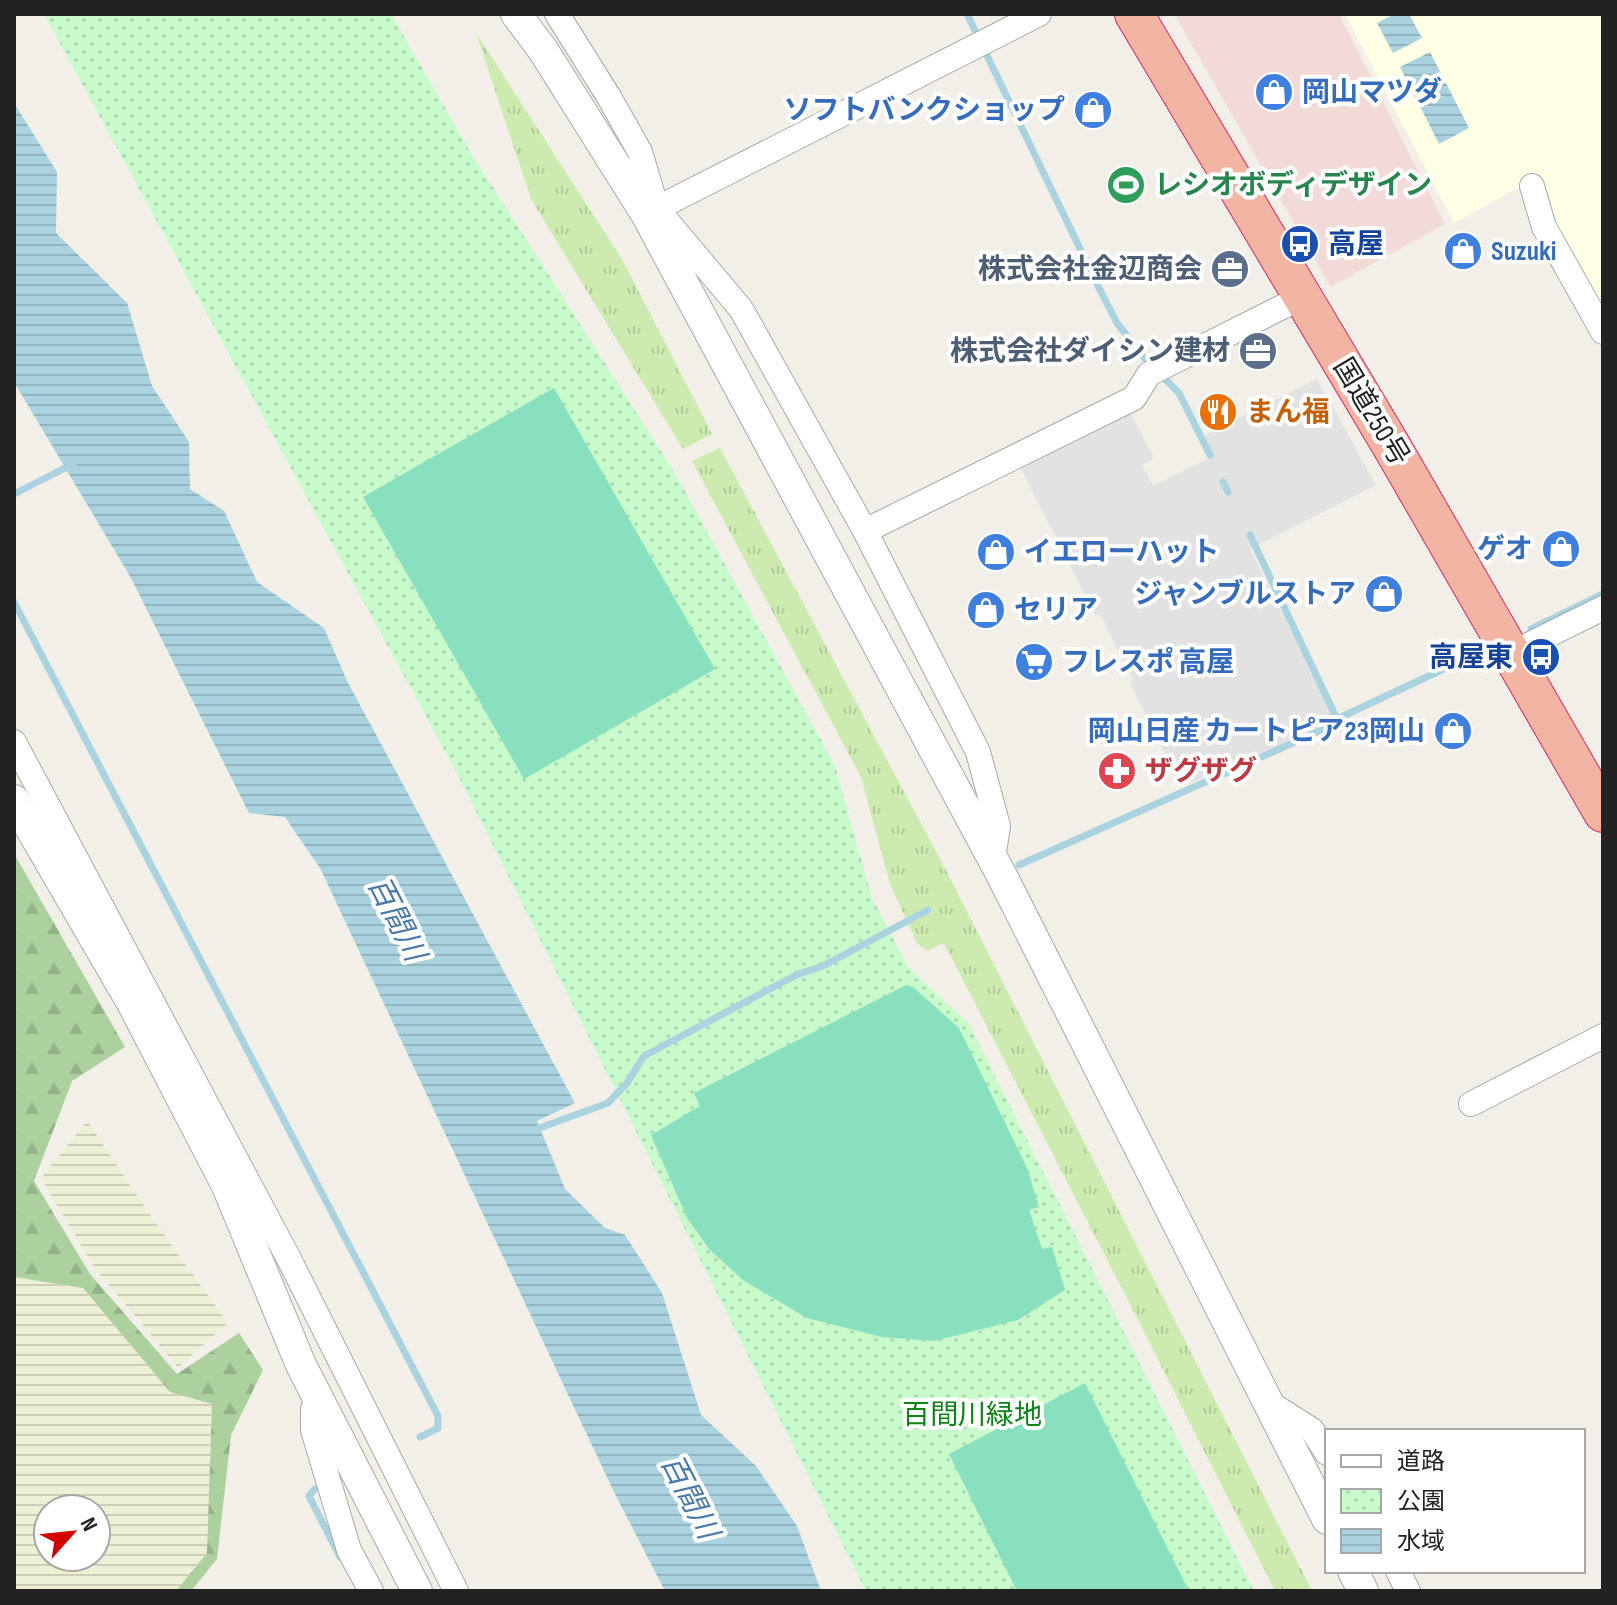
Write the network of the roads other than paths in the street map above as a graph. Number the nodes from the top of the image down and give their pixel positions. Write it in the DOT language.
graph roads {
  1 [pos="516,14"];
  2 [pos="557,14"];
  3 [pos="1039,14"];
  4 [pos="1134,14"];
  5 [pos="1532,186"];
  6 [pos="652,211"];
  7 [pos="1302,297"];
  8 [pos="1603,332"];
  9 [pos="865,531"];
  10 [pos="1603,608"];
  11 [pos="1512,653"];
  12 [pos="14,742"];
  13 [pos="14,800"];
  14 [pos="1603,813"];
  15 [pos="993,859"];
  16 [pos="1603,1036"];
  17 [pos="1471,1104"];
  18 [pos="318,1396"];
  19 [pos="1268,1402"];
  20 [pos="1325,1450"];
  21 [pos="1325,1515"];
  22 [pos="1354,1573"];
  23 [pos="1399,1573"];
  24 [pos="371,1591"];
  25 [pos="417,1591"];
  26 [pos="456,1591"];
  27 [pos="1363,1591"];
  28 [pos="1408,1591"];
  1 -- 6 [label="street"];
  2 -- 6 [label="street"];
  3 -- 6 [label="street"];
  4 -- 7 [label="highway, 国道250号"];
  5 -- 8 [label="street"];
  6 -- 9 [label="street"];
  6 -- 15 [label="street"];
  7 -- 9 [label="street"];
  7 -- 11 [label="highway, 国道250号"];
  9 -- 15 [label="street"];
  10 -- 11 [label="street"];
  11 -- 14 [label="highway, 国道250号"];
  12 -- 26 [label="street"];
  13 -- 18 [label="street"];
  15 -- 19 [label="street"];
  16 -- 17 [label="street"];
  18 -- 24 [label="street"];
  18 -- 25 [label="street"];
  19 -- 20 [label="street"];
  19 -- 21 [label="street"];
  22 -- 27 [label="street"];
  23 -- 28 [label="street"];
}
